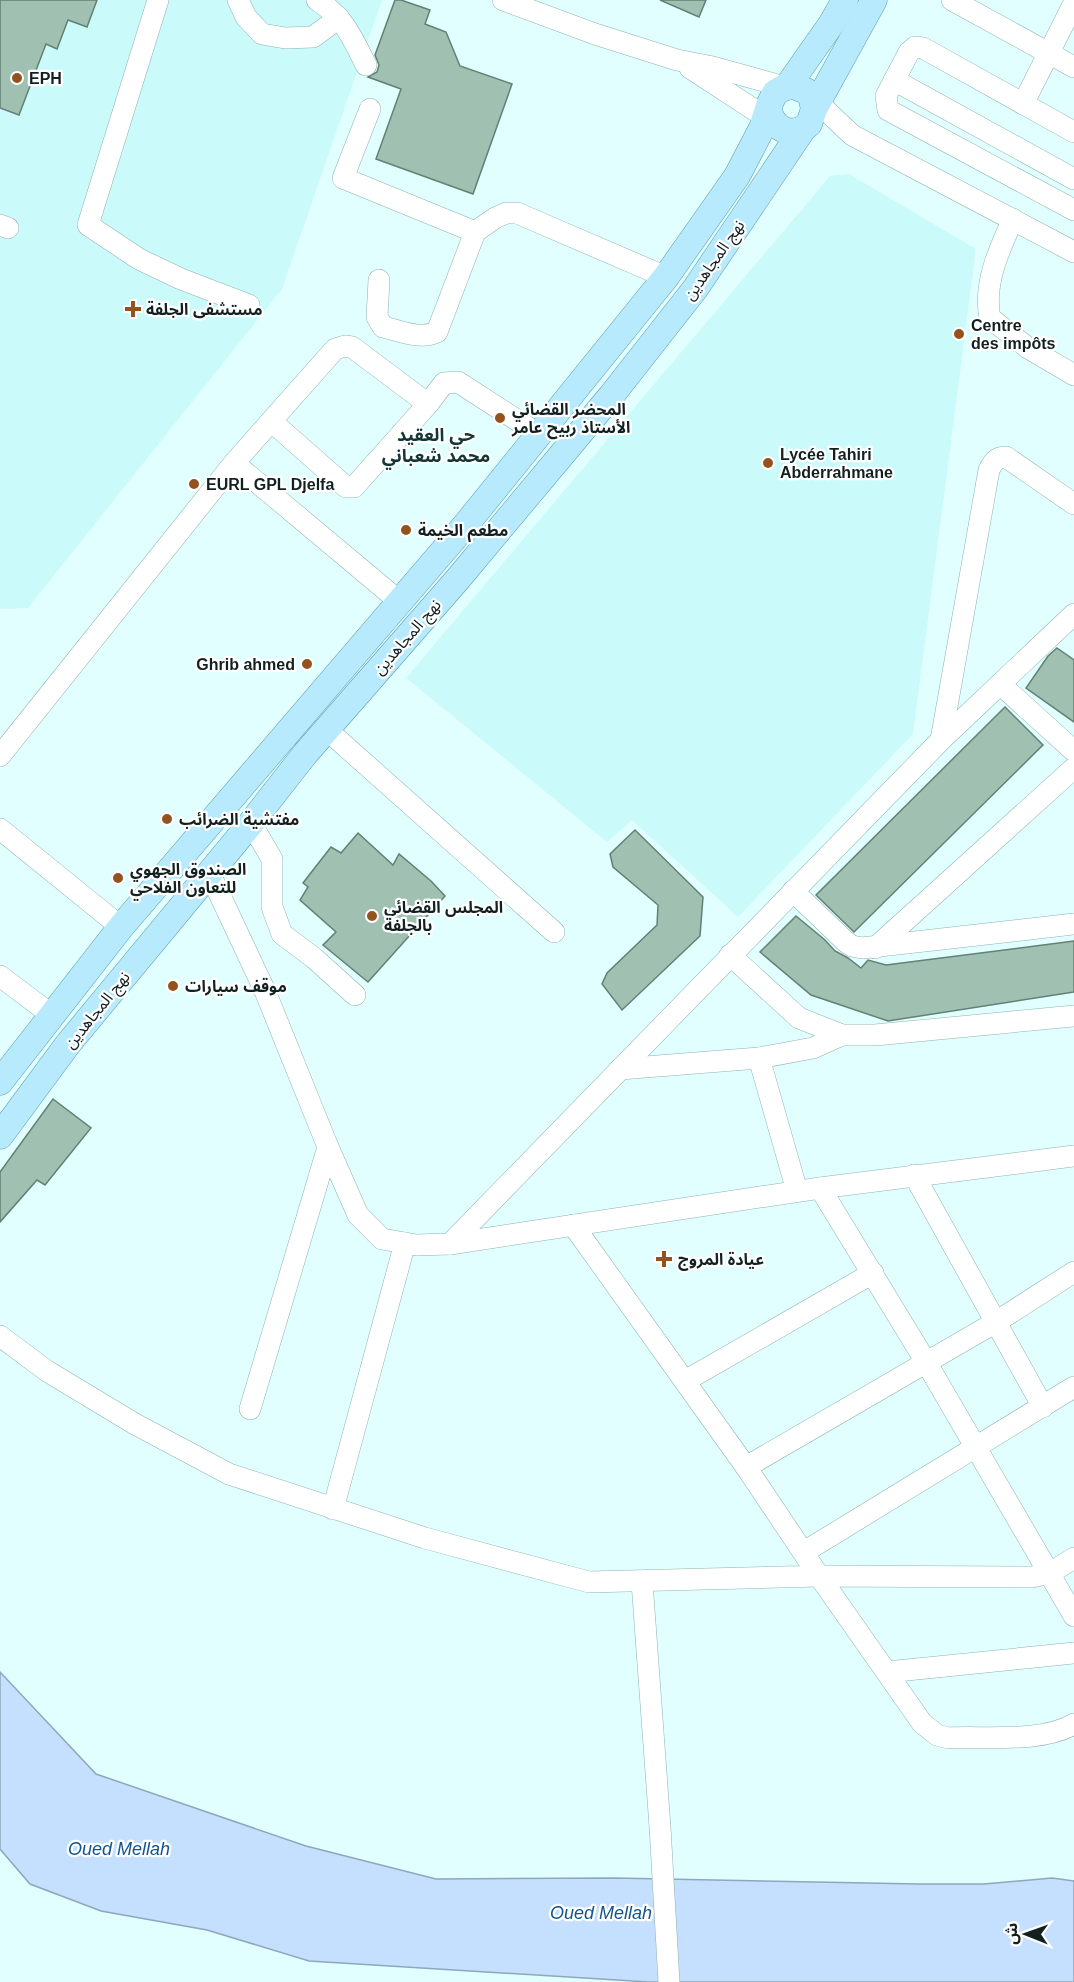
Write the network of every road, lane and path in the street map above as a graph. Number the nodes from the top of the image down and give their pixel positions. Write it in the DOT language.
graph roads {
  1 [pos="158,0"];
  2 [pos="238,0"];
  3 [pos="317,0"];
  4 [pos="503,0"];
  5 [pos="845,0"];
  6 [pos="874,0"];
  7 [pos="952,0"];
  8 [pos="1068,5"];
  9 [pos="339,18"];
  10 [pos="1048,53"];
  11 [pos="677,60"];
  12 [pos="366,65"];
  13 [pos="1074,67"];
  14 [pos="894,80"];
  15 [pos="1023,104"];
  16 [pos="803,106"];
  17 [pos="370,109"];
  18 [pos="770,116"];
  19 [pos="1074,132"];
  20 [pos="1074,179"];
  21 [pos="1074,210"];
  22 [pos="1012,219"];
  23 [pos="475,232"];
  24 [pos="1074,252"];
  25 [pos="666,277"];
  26 [pos="379,280"];
  27 [pos="249,305"];
  28 [pos="1074,375"];
  29 [pos="428,404"];
  30 [pos="271,421"];
  31 [pos="540,435"];
  32 [pos="234,463"];
  33 [pos="1074,504"];
  34 [pos="399,601"];
  35 [pos="1069,626"];
  36 [pos="1000,684"];
  37 [pos="326,729"];
  38 [pos="941,740"];
  39 [pos="3,747"];
  40 [pos="1074,751"];
  41 [pos="1074,768"];
  42 [pos="251,823"];
  43 [pos="0,830"];
  44 [pos="209,872"];
  45 [pos="793,891"];
  46 [pos="1074,924"];
  47 [pos="121,927"];
  48 [pos="554,932"];
  49 [pos="875,948"];
  50 [pos="730,955"];
  51 [pos="0,976"];
  52 [pos="355,995"];
  53 [pos="53,1016"];
  54 [pos="1074,1016"];
  55 [pos="842,1035"];
  56 [pos="759,1058"];
  57 [pos="620,1069"];
  58 [pos="0,1082"];
  59 [pos="0,1136"];
  60 [pos="328,1147"];
  61 [pos="1074,1156"];
  62 [pos="914,1175"];
  63 [pos="820,1188"];
  64 [pos="797,1191"];
  65 [pos="573,1225"];
  66 [pos="405,1243"];
  67 [pos="450,1244"];
  68 [pos="1074,1272"];
  69 [pos="873,1273"];
  70 [pos="996,1322"];
  71 [pos="0,1336"];
  72 [pos="926,1362"];
  73 [pos="685,1381"];
  74 [pos="1074,1387"];
  75 [pos="1043,1407"];
  76 [pos="250,1409"];
  77 [pos="976,1449"];
  78 [pos="746,1467"];
  79 [pos="333,1509"];
  80 [pos="804,1552"];
  81 [pos="1074,1558"];
  82 [pos="1050,1573"];
  83 [pos="819,1576"];
  84 [pos="642,1582"];
  85 [pos="1074,1616"];
  86 [pos="1074,1653"];
  87 [pos="887,1672"];
  88 [pos="1074,1724"];
  89 [pos="669,1982"];
  1 -- 27 [label="street"];
  2 -- 9 [label="street"];
  3 -- 9 [label="street"];
  4 -- 11 [label="street"];
  5 -- 16 [label="main road"];
  6 -- 16 [label="main road"];
  7 -- 10 [label="street"];
  8 -- 10 [label="street"];
  9 -- 12 [label="street"];
  10 -- 13 [label="street"];
  10 -- 15 [label="street"];
  11 -- 16 [label="street"];
  11 -- 18 [label="street"];
  14 -- 15 [label="street"];
  14 -- 20 [label="street"];
  14 -- 21 [label="street"];
  15 -- 19 [label="street"];
  16 -- 18 [label="main road"];
  16 -- 18 [label="main road, نهج المجاهدين"];
  16 -- 22 [label="street"];
  16 -- 37 [label="main road, نهج المجاهدين"];
  17 -- 23 [label="street"];
  18 -- 25 [label="main road, نهج المجاهدين"];
  22 -- 24 [label="street"];
  22 -- 28 [label="street"];
  23 -- 25 [label="street"];
  23 -- 26 [label="street"];
  25 -- 31 [label="main road, نهج المجاهدين"];
  29 -- 30 [label="street"];
  29 -- 30 [label="street"];
  29 -- 31 [label="street"];
  30 -- 32 [label="street"];
  31 -- 34 [label="main road, نهج المجاهدين"];
  32 -- 34 [label="street"];
  32 -- 39 [label="street"];
  33 -- 38 [label="street"];
  34 -- 47 [label="main road, نهج المجاهدين"];
  35 -- 36 [label="street"];
  36 -- 38 [label="street"];
  36 -- 40 [label="street"];
  37 -- 42 [label="main road, نهج المجاهدين"];
  37 -- 48 [label="street"];
  38 -- 45 [label="street"];
  41 -- 49 [label="street"];
  42 -- 44 [label="main road, نهج المجاهدين"];
  42 -- 52 [label="street"];
  43 -- 47 [label="street"];
  44 -- 59 [label="main road, نهج المجاهدين"];
  44 -- 60 [label="street"];
  45 -- 49 [label="street"];
  45 -- 50 [label="street"];
  46 -- 49 [label="street"];
  47 -- 53 [label="main road, نهج المجاهدين"];
  50 -- 55 [label="street"];
  50 -- 57 [label="street"];
  51 -- 53 [label="street"];
  53 -- 58 [label="main road, نهج المجاهدين"];
  54 -- 55 [label="street"];
  55 -- 56 [label="street"];
  56 -- 57 [label="street"];
  56 -- 64 [label="street"];
  57 -- 67 [label="street"];
  60 -- 66 [label="street"];
  60 -- 76 [label="street"];
  61 -- 62 [label="street"];
  62 -- 63 [label="street"];
  62 -- 70 [label="street"];
  63 -- 64 [label="street"];
  63 -- 69 [label="street"];
  64 -- 65 [label="street"];
  65 -- 67 [label="street"];
  65 -- 73 [label="street"];
  66 -- 67 [label="street"];
  66 -- 79 [label="street"];
  68 -- 70 [label="street"];
  69 -- 72 [label="street"];
  69 -- 73 [label="street"];
  70 -- 72 [label="street"];
  70 -- 75 [label="street"];
  71 -- 79 [label="street"];
  72 -- 77 [label="street"];
  72 -- 78 [label="street"];
  73 -- 78 [label="street"];
  74 -- 75 [label="street"];
  75 -- 77 [label="street"];
  77 -- 80 [label="street"];
  77 -- 82 [label="street"];
  78 -- 80 [label="street"];
  79 -- 84 [label="street"];
  80 -- 83 [label="street"];
  81 -- 82 [label="street"];
  82 -- 83 [label="street"];
  82 -- 85 [label="street"];
  83 -- 84 [label="street"];
  83 -- 87 [label="street"];
  84 -- 89 [label="street"];
  86 -- 87 [label="street"];
  87 -- 88 [label="street"];
}
